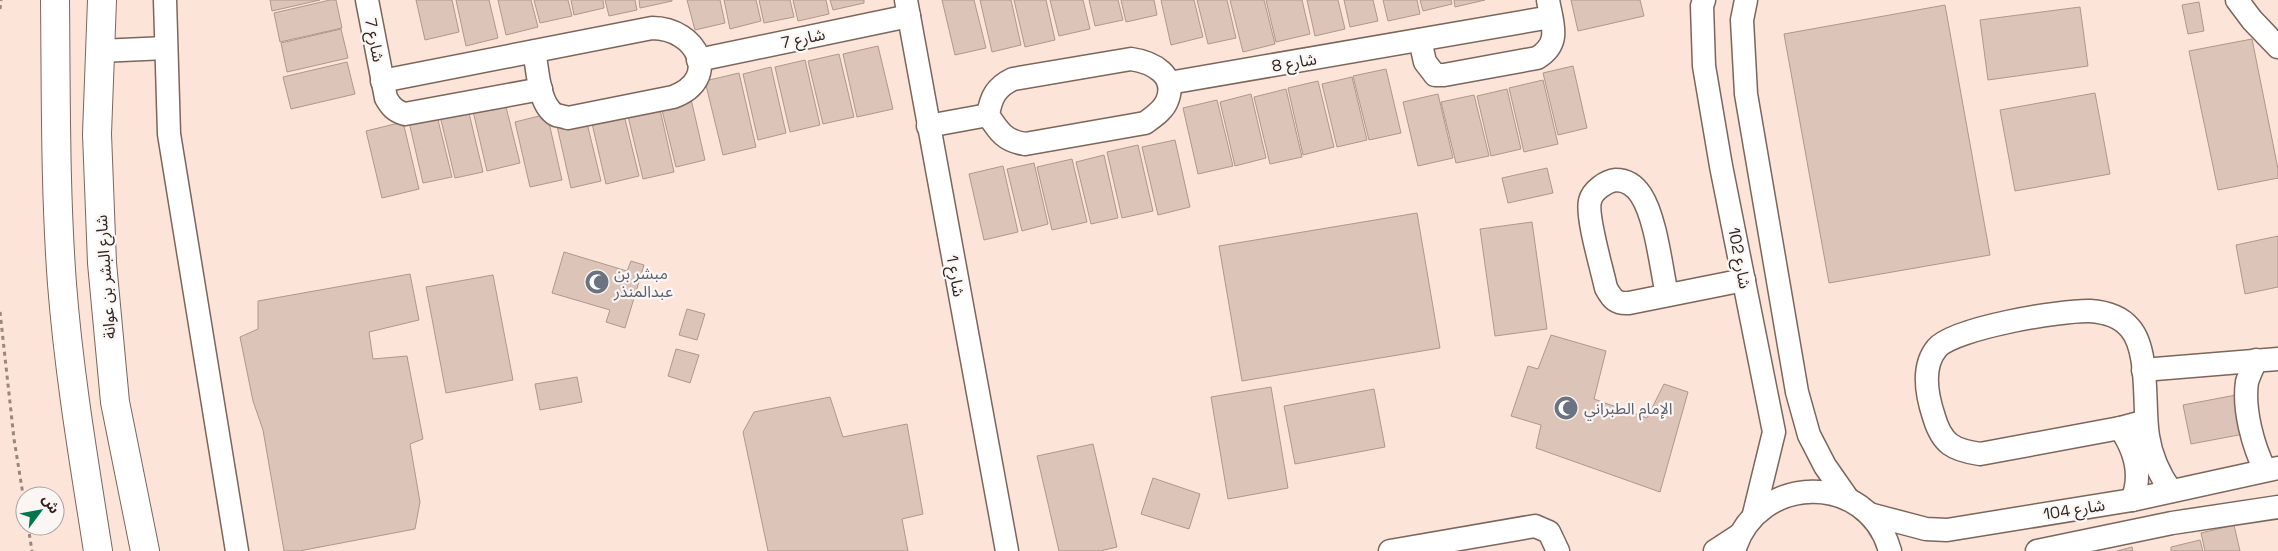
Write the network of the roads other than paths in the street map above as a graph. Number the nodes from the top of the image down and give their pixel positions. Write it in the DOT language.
graph roads {
  1 [pos="55,0"];
  2 [pos="102,0"];
  3 [pos="165,0"];
  4 [pos="368,0"];
  5 [pos="1704,0"];
  6 [pos="1746,0"];
  7 [pos="2237,0"];
  8 [pos="907,8"];
  9 [pos="1550,8"];
  10 [pos="1420,40"];
  11 [pos="166,48"];
  12 [pos="2278,48"];
  13 [pos="100,51"];
  14 [pos="534,51"];
  15 [pos="698,60"];
  16 [pos="382,81"];
  17 [pos="1169,83"];
  18 [pos="542,89"];
  19 [pos="988,115"];
  20 [pos="928,126"];
  21 [pos="1756,159"];
  22 [pos="1721,166"];
  23 [pos="1744,280"];
  24 [pos="1667,295"];
  25 [pos="2267,360"];
  26 [pos="2143,370"];
  27 [pos="2146,420"];
  28 [pos="2120,428"];
  29 [pos="2272,469"];
  30 [pos="2171,491"];
  31 [pos="1848,500"];
  32 [pos="2132,500"];
  33 [pos="2278,507"];
  34 [pos="1754,514"];
  35 [pos="1869,514"];
  36 [pos="1736,544"];
  37 [pos="98,551"];
  38 [pos="145,551"];
  39 [pos="237,551"];
  40 [pos="1007,551"];
  41 [pos="1390,551"];
  42 [pos="1558,551"];
  43 [pos="1715,551"];
  44 [pos="1890,551"];
  45 [pos="2038,551"];
  1 -- 37 [label="main road"];
  2 -- 13 [label="main road, شارع البشر بن عوانة"];
  3 -- 11 [label="street"];
  4 -- 16 [label="street, شارع 7"];
  5 -- 22 [label="street, شارع 102"];
  6 -- 21 [label="street, شارع 102"];
  7 -- 12 [label="street"];
  8 -- 15 [label="street, شارع 7"];
  8 -- 20 [label="street, شارع 1"];
  9 -- 10 [label="street, شارع 8"];
  9 -- 10 [label="street, شارع 8"];
  10 -- 17 [label="street, شارع 8"];
  11 -- 13 [label="street"];
  11 -- 39 [label="street"];
  13 -- 38 [label="main road, شارع البشر بن عوانة"];
  14 -- 15 [label="street, شارع 7"];
  14 -- 16 [label="street, شارع 7"];
  14 -- 18 [label="street"];
  15 -- 18 [label="street"];
  16 -- 18 [label="street, شارع 7"];
  17 -- 19 [label="street"];
  17 -- 19 [label="street"];
  19 -- 20 [label="street"];
  20 -- 40 [label="street, شارع 1"];
  21 -- 22 [label="street"];
  21 -- 31 [label="street, شارع 102"];
  22 -- 23 [label="street, شارع 102"];
  23 -- 24 [label="street"];
  23 -- 34 [label="street, شارع 102"];
  24 -- 24 [label="street"];
  25 -- 26 [label="street"];
  25 -- 29 [label="street"];
  26 -- 27 [label="street"];
  26 -- 28 [label="street"];
  27 -- 28 [label="street"];
  27 -- 30 [label="street"];
  28 -- 32 [label="street"];
  29 -- 30 [label="street, شارع 104"];
  30 -- 32 [label="street, شارع 104"];
  31 -- 34 [label="street"];
  31 -- 35 [label="street"];
  32 -- 35 [label="street, شارع 104"];
  33 -- 45 [label="street, شارع 104"];
  34 -- 36 [label="street"];
  35 -- 44 [label="street"];
  36 -- 43 [label="street"];
  41 -- 42 [label="street"];
}
